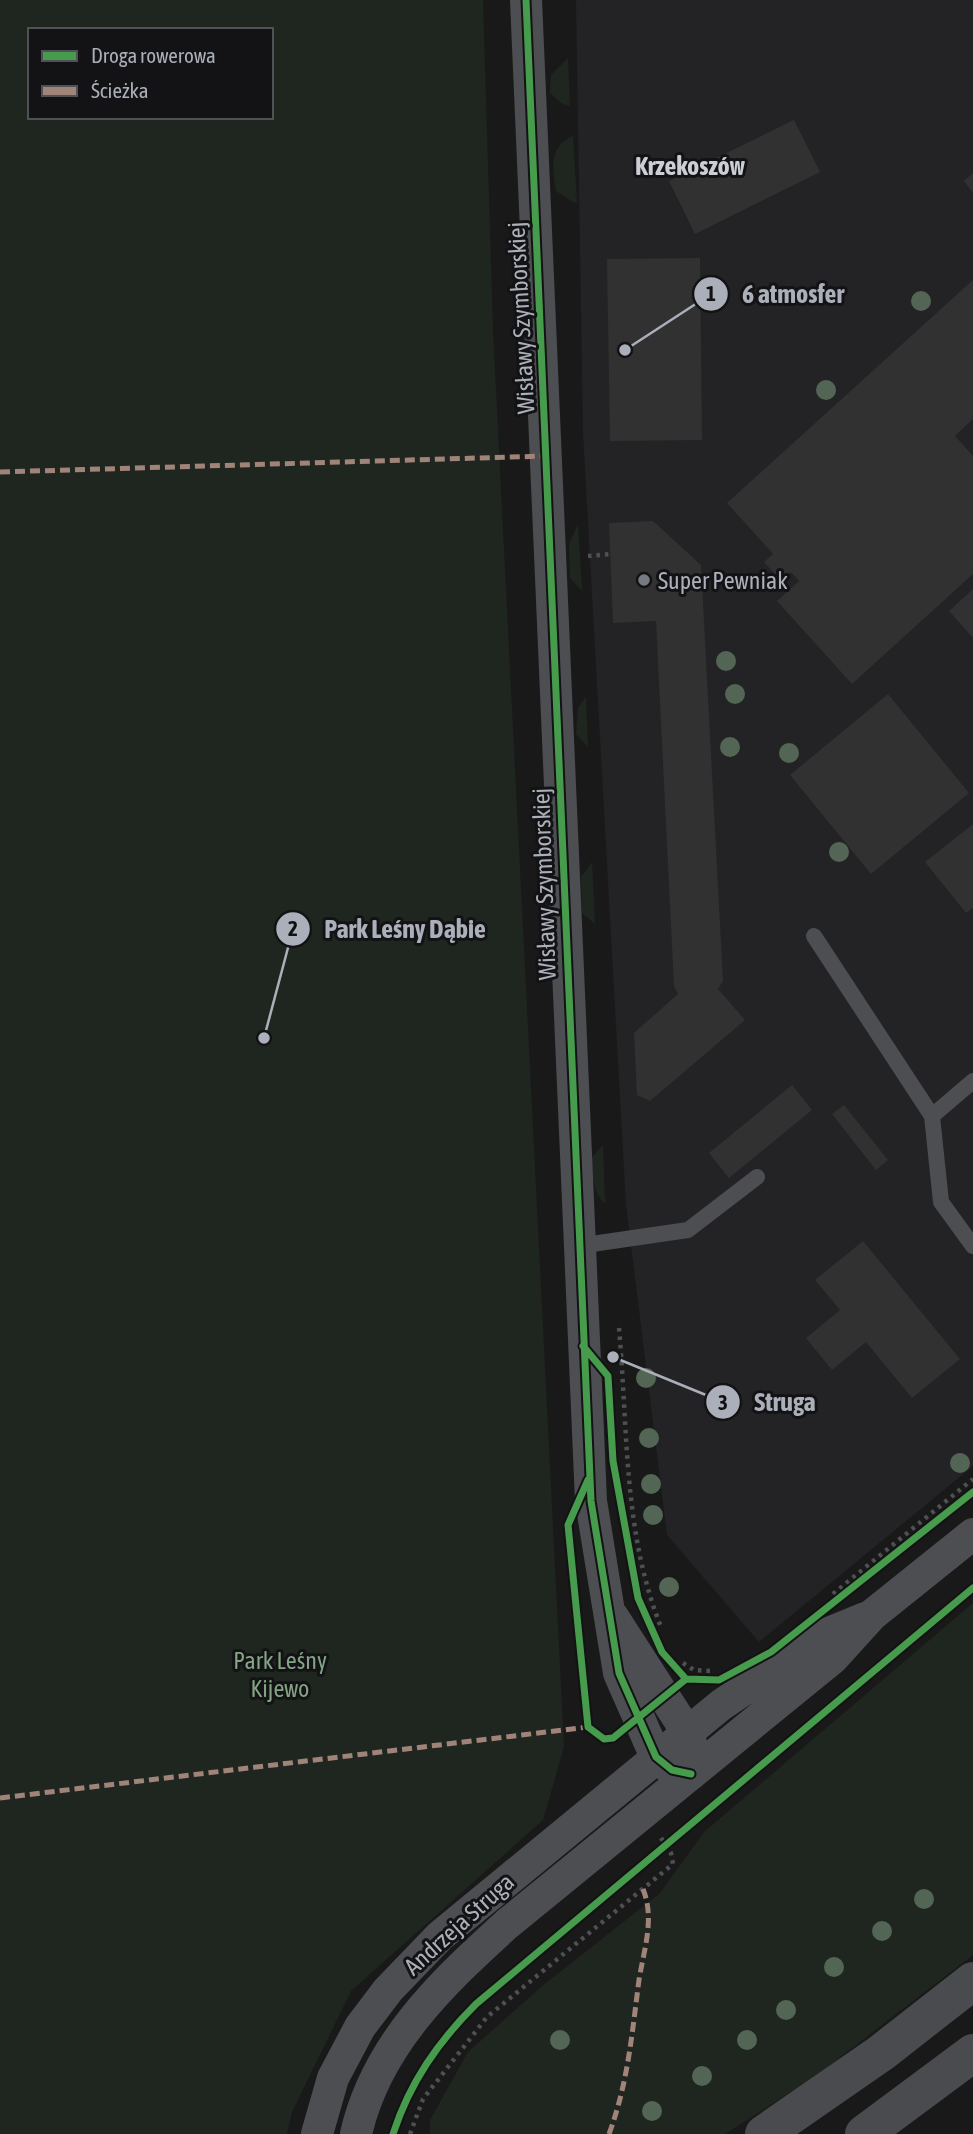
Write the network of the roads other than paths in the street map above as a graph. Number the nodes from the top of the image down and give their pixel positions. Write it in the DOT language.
graph roads {
  1 [pos="526,0"];
  2 [pos="814,936"];
  3 [pos="973,1081"];
  4 [pos="932,1116"];
  5 [pos="757,1177"];
  6 [pos="579,1246"];
  7 [pos="973,1246"];
  8 [pos="973,1534"];
  9 [pos="611,1613"];
  10 [pos="872,1615"];
  11 [pos="687,1732"];
  12 [pos="656,1757"];
  13 [pos="691,1774"];
  14 [pos="973,1981"];
  15 [pos="973,2053"];
  16 [pos="317,2134"];
  17 [pos="356,2134"];
  18 [pos="764,2134"];
  19 [pos="864,2134"];
  1 -- 6 [label="street, Wisławy Szymborskiej"];
  2 -- 4 [label="lane"];
  3 -- 4 [label="lane"];
  4 -- 7 [label="lane"];
  5 -- 6 [label="lane"];
  6 -- 9 [label="street, Wisławy Szymborskiej"];
  8 -- 10 [label="street, Andrzeja Struga"];
  9 -- 11 [label="street, Wisławy Szymborskiej"];
  9 -- 12 [label="street, Wisławy Szymborskiej"];
  10 -- 11 [label="street, Andrzeja Struga"];
  10 -- 13 [label="street, Andrzeja Struga"];
  11 -- 12 [label="street, Andrzeja Struga"];
  11 -- 13 [label="street"];
  12 -- 13 [label="street"];
  12 -- 16 [label="street, Andrzeja Struga"];
  13 -- 17 [label="street, Andrzeja Struga"];
  14 -- 18 [label="main road"];
  15 -- 19 [label="main road"];
}
